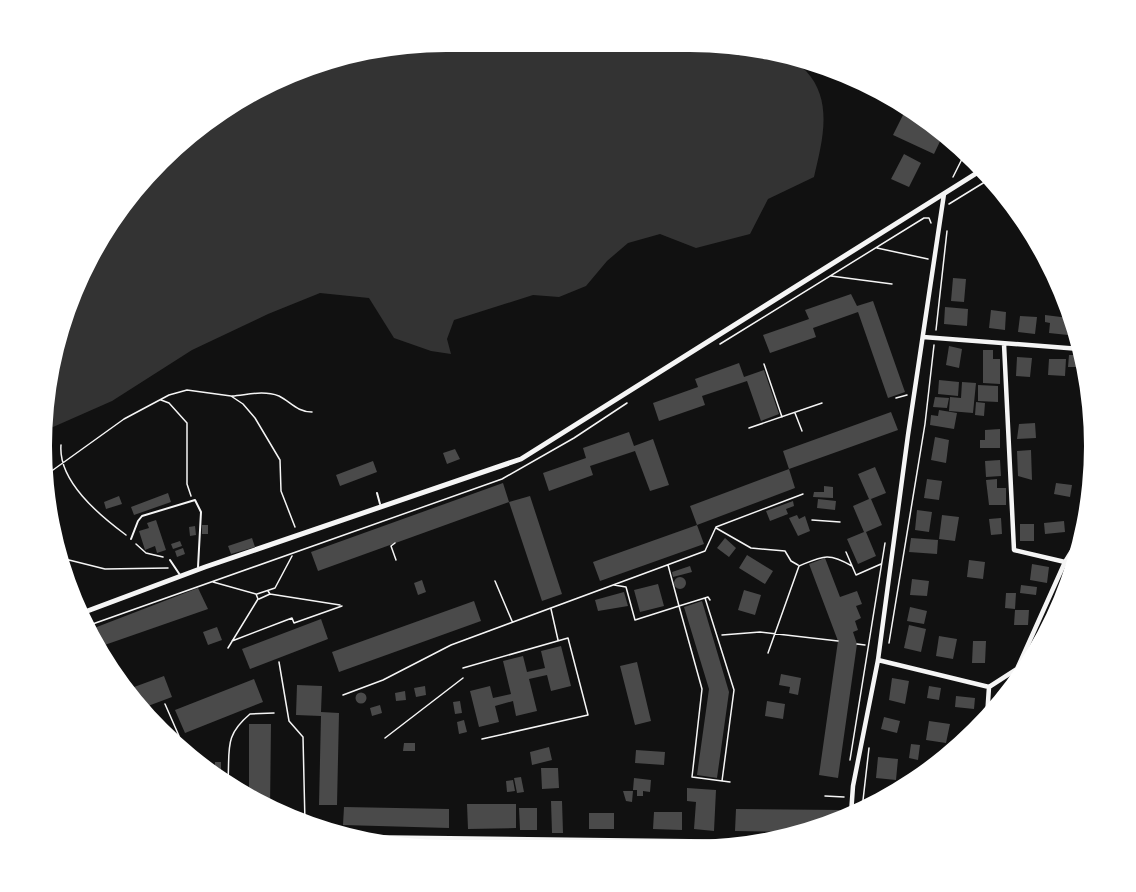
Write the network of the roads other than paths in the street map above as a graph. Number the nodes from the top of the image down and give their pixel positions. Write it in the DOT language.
graph roads {
  1 [pos="974,174"];
  2 [pos="944,194"];
  3 [pos="923,337"];
  4 [pos="1004,344"];
  5 [pos="1071,348"];
  6 [pos="377,493"];
  7 [pos="381,507"];
  8 [pos="131,539"];
  9 [pos="1067,559"];
  10 [pos="170,560"];
  11 [pos="1065,562"];
  12 [pos="199,570"];
  13 [pos="181,576"];
  14 [pos="88,611"];
  15 [pos="1023,655"];
  16 [pos="878,660"];
  17 [pos="1012,672"];
  18 [pos="989,687"];
  19 [pos="988,703"];
  20 [pos="852,805"];
  21 [pos="410,838"];
  22 [pos="590,840"];
  1 -- 2 [label="street"];
  2 -- 3 [label="street"];
  2 -- 7 [label="street"];
  3 -- 4 [label="street"];
  3 -- 16 [label="street"];
  4 -- 5 [label="street"];
  4 -- 11 [label="street"];
  6 -- 7 [label="lane"];
  7 -- 12 [label="street"];
  8 -- 12 [label="lane"];
  9 -- 11 [label="street"];
  10 -- 13 [label="lane"];
  11 -- 15 [label="street"];
  12 -- 13 [label="street"];
  13 -- 14 [label="street"];
  16 -- 18 [label="street"];
  16 -- 20 [label="street"];
  17 -- 18 [label="street"];
  18 -- 19 [label="street"];
  21 -- 22 [label="street"];
}
